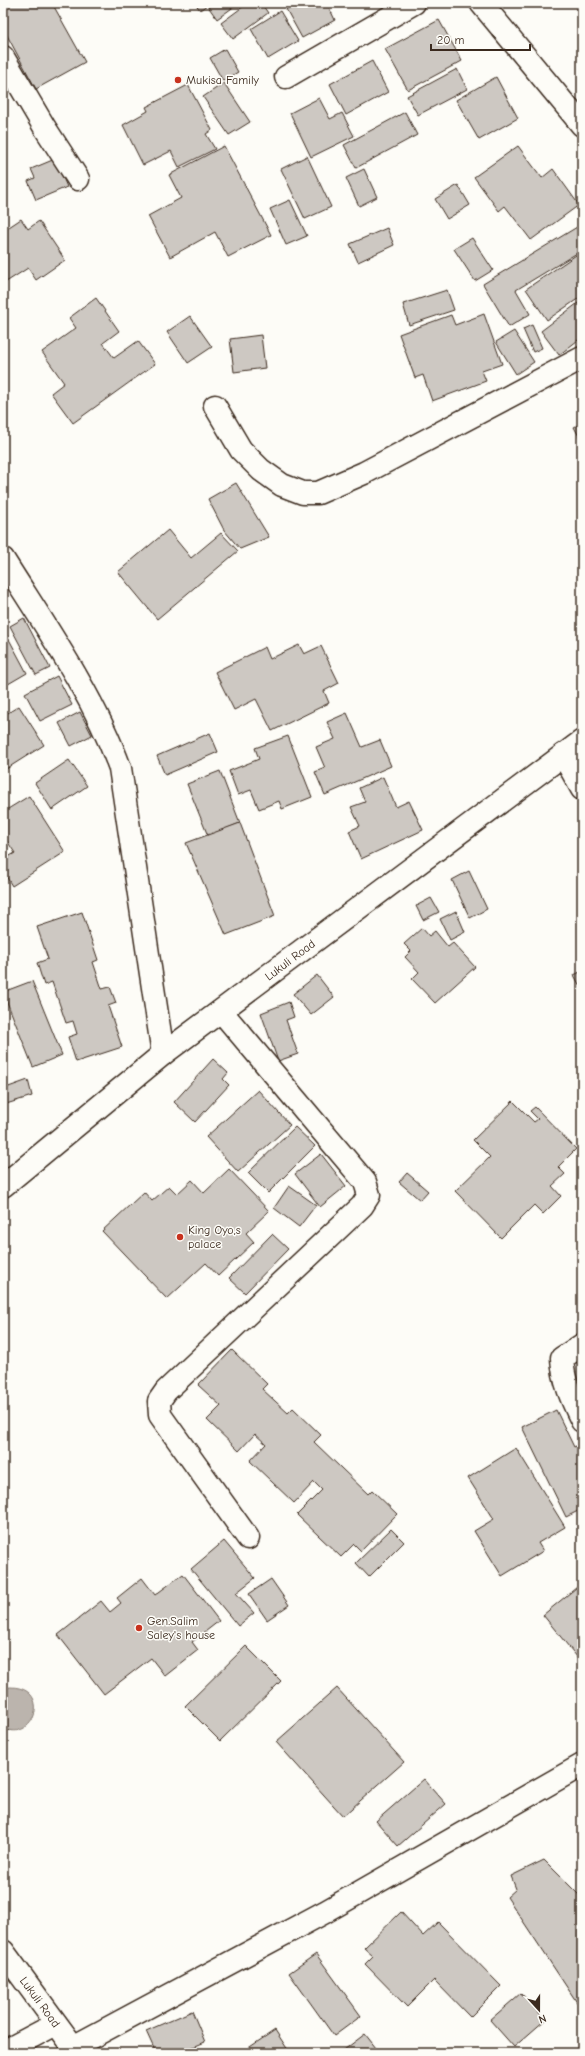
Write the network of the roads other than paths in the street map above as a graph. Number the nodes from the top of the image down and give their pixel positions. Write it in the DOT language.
graph roads {
  1 [pos="414,3"];
  2 [pos="481,3"];
  3 [pos="3,56"];
  4 [pos="286,77"];
  5 [pos="582,125"];
  6 [pos="78,179"];
  7 [pos="582,358"];
  8 [pos="215,406"];
  9 [pos="3,559"];
  10 [pos="582,741"];
  11 [pos="563,755"];
  12 [pos="582,789"];
  13 [pos="221,1011"];
  14 [pos="163,1054"];
  15 [pos="3,1186"];
  16 [pos="582,1344"];
  17 [pos="582,1421"];
  18 [pos="248,1538"];
  19 [pos="582,1765"];
  20 [pos="3,1951"];
  21 [pos="56,2024"];
  22 [pos="75,2050"];
  23 [pos="3,2052"];
  1 -- 4 [label="street"];
  2 -- 5 [label="street"];
  3 -- 6 [label="street"];
  7 -- 8 [label="street"];
  9 -- 14 [label="street"];
  10 -- 11 [label="street, Lukuli Road"];
  11 -- 12 [label="street"];
  11 -- 13 [label="street, Lukuli Road"];
  13 -- 14 [label="street, Lukuli Road"];
  13 -- 18 [label="street"];
  14 -- 15 [label="street, Lukuli Road"];
  16 -- 17 [label="street"];
  19 -- 22 [label="street"];
  20 -- 21 [label="street, Lukuli Road"];
  21 -- 22 [label="street, Lukuli Road"];
  21 -- 23 [label="street"];
}
